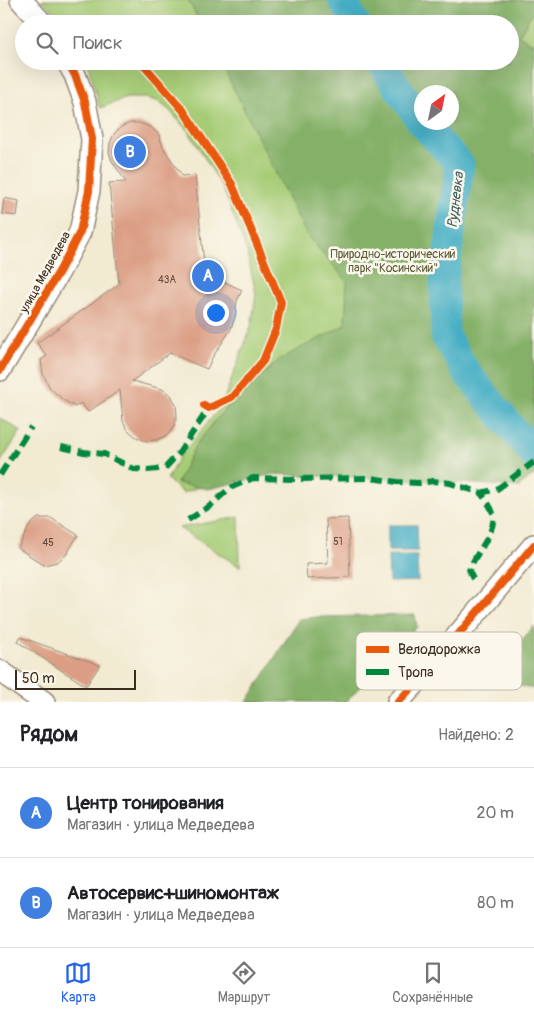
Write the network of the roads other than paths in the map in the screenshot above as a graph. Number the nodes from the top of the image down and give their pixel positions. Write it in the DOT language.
graph roads {
  1 [pos="21,0"];
  2 [pos="35,15"];
  3 [pos="72,70"];
  4 [pos="0,370"];
  5 [pos="534,544"];
  6 [pos="460,632"];
  7 [pos="0,671"];
  8 [pos="409,690"];
  9 [pos="44,702"];
  10 [pos="398,702"];
  1 -- 2 [label="street"];
  3 -- 4 [label="street, улица Медведева"];
  5 -- 6 [label="street"];
  7 -- 9 [label="street"];
  8 -- 10 [label="street"];
}
